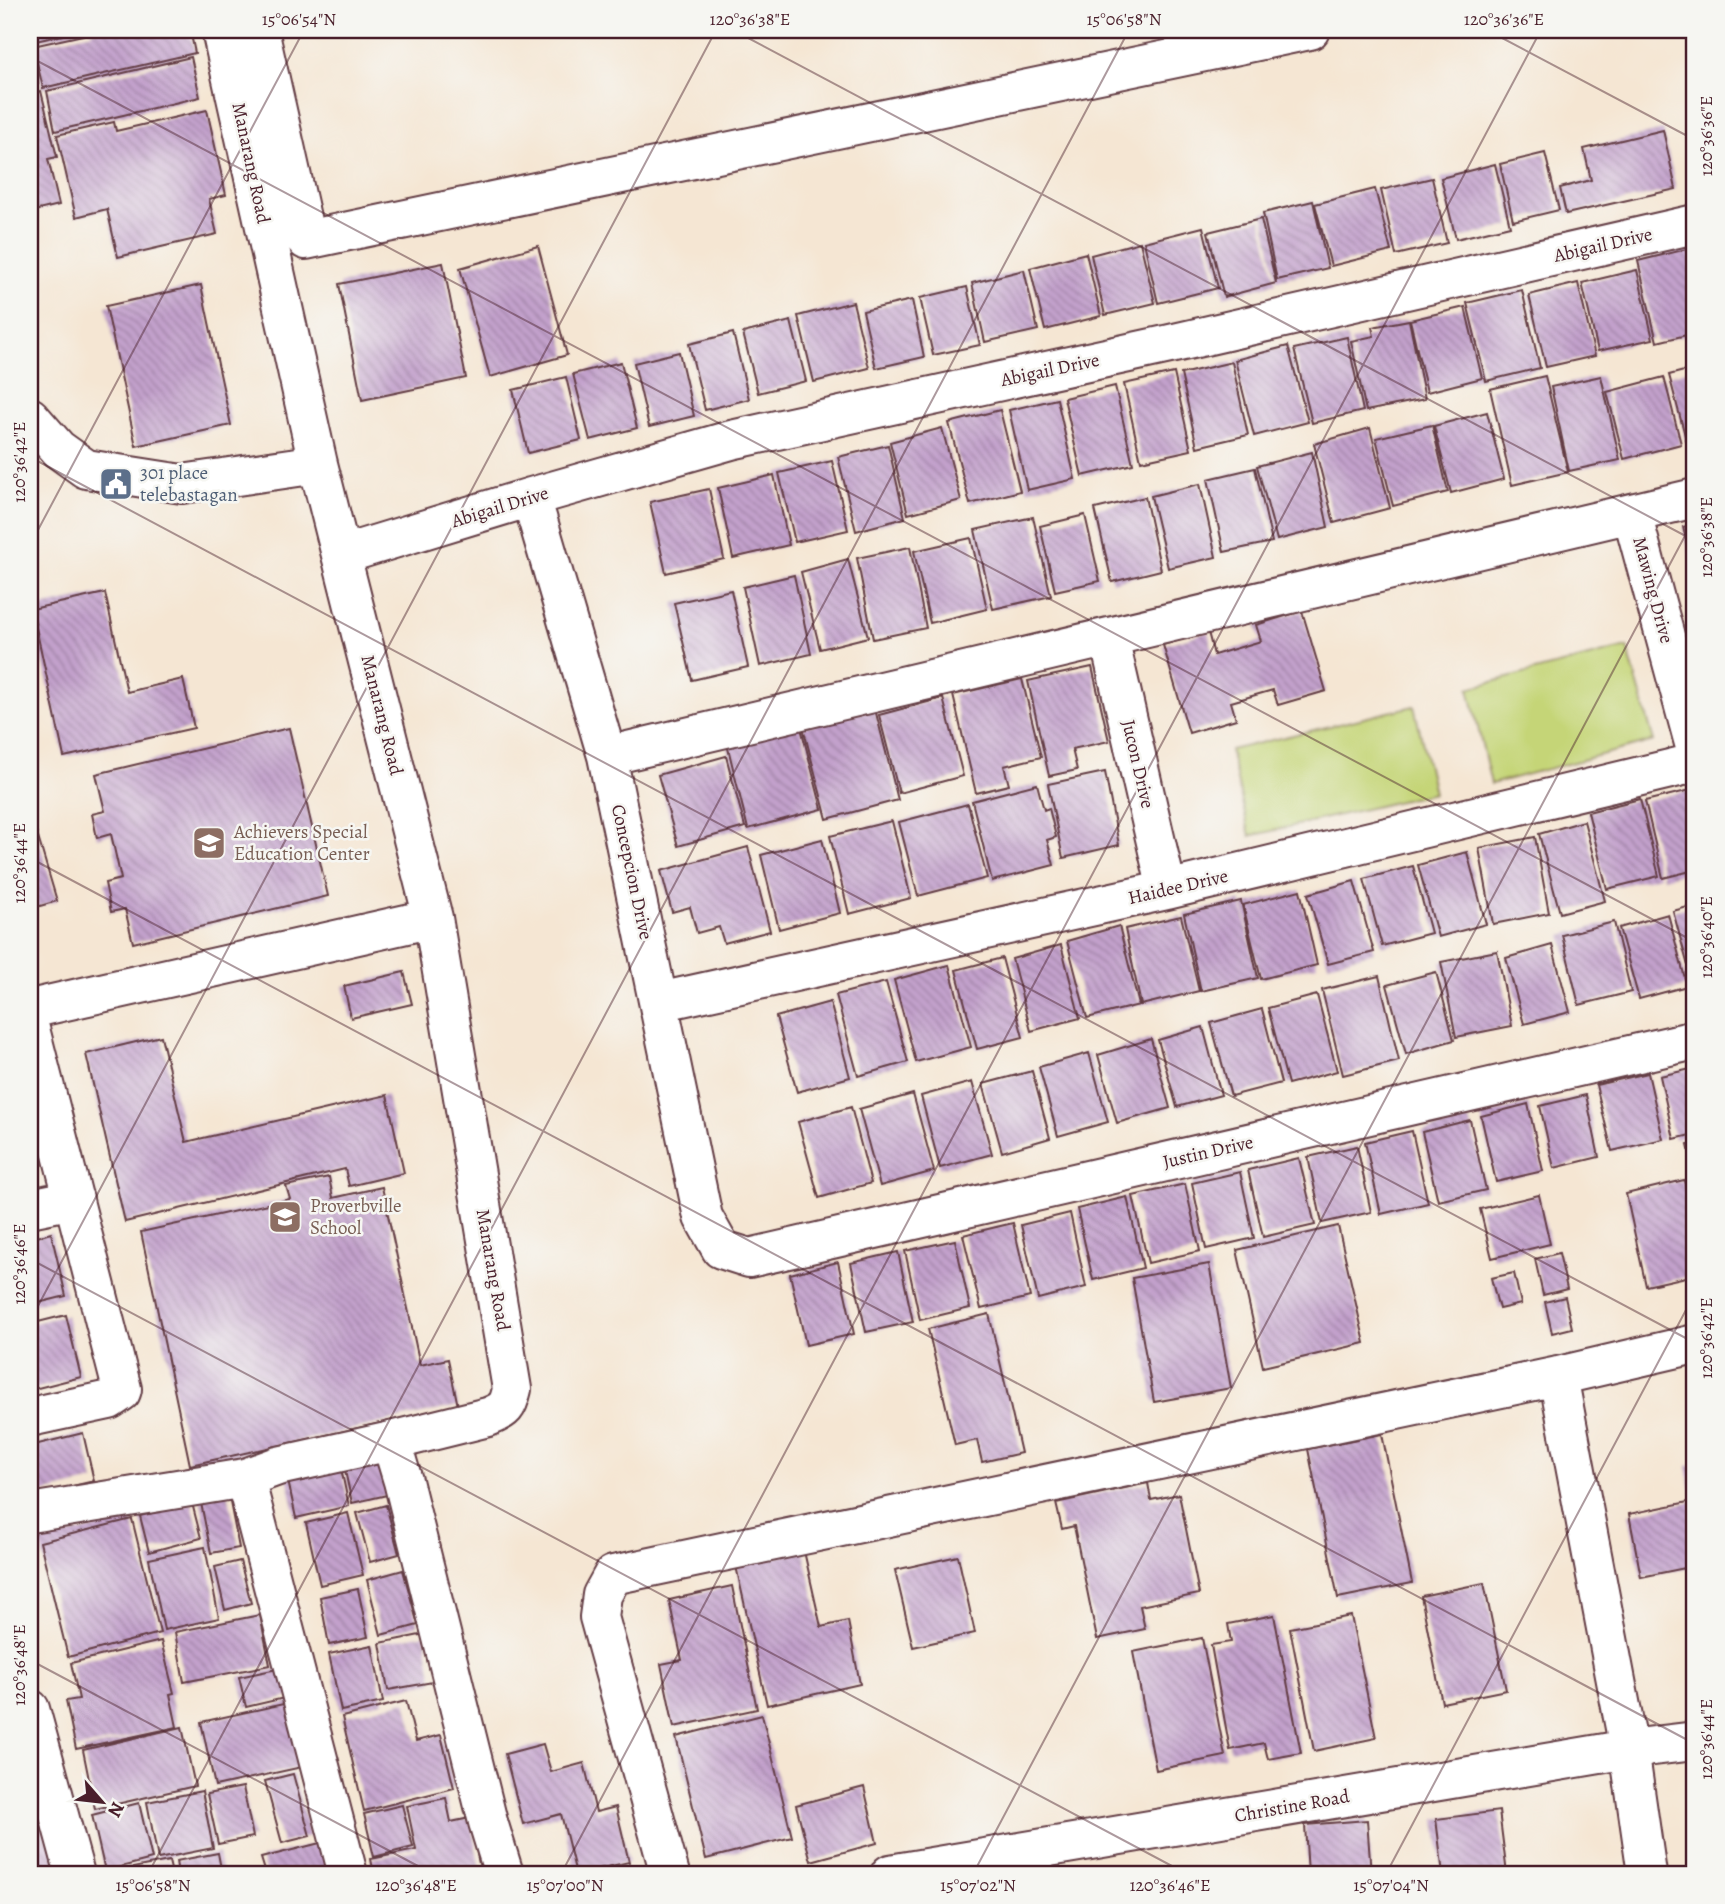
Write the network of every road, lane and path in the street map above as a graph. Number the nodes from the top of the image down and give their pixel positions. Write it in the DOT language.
graph roads {
  1 [pos="222,30"];
  2 [pos="259,30"];
  3 [pos="1310,30"];
  4 [pos="1695,224"];
  5 [pos="30,417"];
  6 [pos="318,464"];
  7 [pos="531,497"];
  8 [pos="1695,498"];
  9 [pos="1632,514"];
  10 [pos="341,555"];
  11 [pos="1109,638"];
  12 [pos="1695,747"];
  13 [pos="607,756"];
  14 [pos="1695,764"];
  15 [pos="1167,890"];
  16 [pos="433,918"];
  17 [pos="659,1002"];
  18 [pos="30,1009"];
  19 [pos="30,1029"];
  20 [pos="1695,1040"];
  21 [pos="74,1199"];
  22 [pos="30,1208"];
  23 [pos="721,1249"];
  24 [pos="1695,1343"];
  25 [pos="1558,1376"];
  26 [pos="30,1417"];
  27 [pos="391,1441"];
  28 [pos="245,1478"];
  29 [pos="30,1513"];
  30 [pos="30,1709"];
  31 [pos="1695,1741"];
  32 [pos="1629,1749"];
  33 [pos="75,1874"];
  34 [pos="348,1874"];
  35 [pos="504,1874"];
  36 [pos="670,1874"];
  37 [pos="890,1874"];
  38 [pos="1647,1874"];
  1 -- 6 [label="street, Manarang Road"];
  2 -- 3 [label="street"];
  4 -- 7 [label="street, Abigail Drive"];
  5 -- 6 [label="street"];
  6 -- 10 [label="street, Manarang Road"];
  7 -- 10 [label="street, Abigail Drive"];
  7 -- 13 [label="street, Concepcion Drive"];
  8 -- 9 [label="street"];
  9 -- 11 [label="street"];
  9 -- 12 [label="street, Mawing Drive"];
  10 -- 16 [label="street, Manarang Road"];
  11 -- 13 [label="street"];
  11 -- 15 [label="street, Jucon Drive"];
  13 -- 17 [label="street, Concepcion Drive"];
  14 -- 15 [label="street, Haidee Drive"];
  15 -- 17 [label="street, Haidee Drive"];
  16 -- 18 [label="street"];
  16 -- 27 [label="street, Manarang Road"];
  17 -- 23 [label="street, Concepcion Drive"];
  19 -- 21 [label="street"];
  20 -- 23 [label="street, Justin Drive"];
  21 -- 22 [label="street"];
  21 -- 26 [label="street"];
  24 -- 25 [label="street"];
  25 -- 32 [label="street"];
  25 -- 36 [label="street"];
  27 -- 28 [label="street"];
  27 -- 35 [label="street"];
  28 -- 29 [label="street"];
  28 -- 34 [label="street"];
  30 -- 33 [label="street"];
  31 -- 32 [label="street, Christine Road"];
  32 -- 37 [label="street, Christine Road"];
  32 -- 38 [label="street"];
}
